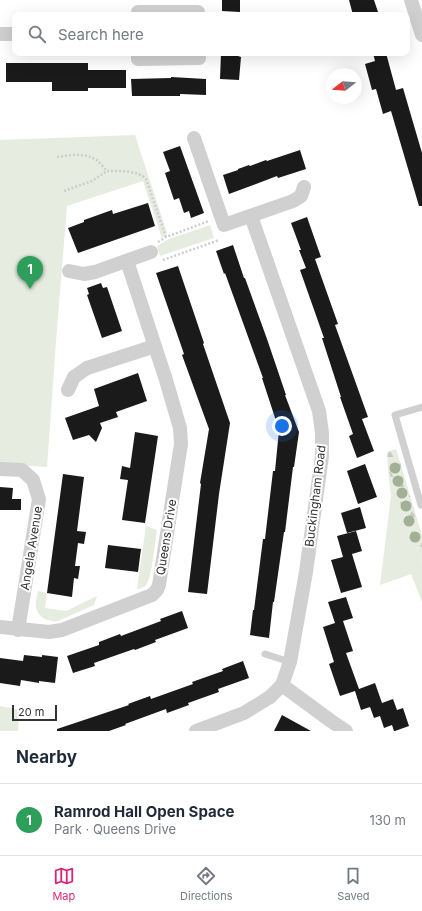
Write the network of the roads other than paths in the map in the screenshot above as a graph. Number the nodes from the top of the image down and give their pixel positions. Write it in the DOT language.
graph roads {
  1 [pos="411,0"];
  2 [pos="138,12"];
  3 [pos="168,12"];
  4 [pos="168,12"];
  5 [pos="198,12"];
  6 [pos="0,34"];
  7 [pos="12,34"];
  8 [pos="422,35"];
  9 [pos="138,56"];
  10 [pos="199,56"];
  11 [pos="194,138"];
  12 [pos="304,186"];
  13 [pos="251,216"];
  14 [pos="155,252"];
  15 [pos="127,261"];
  16 [pos="69,271"];
  17 [pos="155,346"];
  18 [pos="68,390"];
  19 [pos="422,407"];
  20 [pos="0,469"];
  21 [pos="422,506"];
  22 [pos="0,627"];
  23 [pos="18,630"];
  24 [pos="265,654"];
  25 [pos="290,662"];
  26 [pos="282,685"];
  27 [pos="196,731"];
  28 [pos="346,731"];
  1 -- 8 [label="street"];
  2 -- 3 [label="street"];
  4 -- 5 [label="street"];
  6 -- 7 [label="street"];
  9 -- 10 [label="street"];
  11 -- 13 [label="street"];
  12 -- 13 [label="street"];
  13 -- 25 [label="street, Buckingham Road"];
  14 -- 15 [label="street"];
  15 -- 16 [label="street"];
  15 -- 17 [label="street, Queens Drive"];
  17 -- 18 [label="street"];
  17 -- 23 [label="street, Queens Drive"];
  19 -- 21 [label="lane"];
  20 -- 23 [label="street, Angela Avenue"];
  22 -- 23 [label="street, Queens Drive"];
  24 -- 25 [label="lane"];
  25 -- 26 [label="street, Buckingham Road"];
  26 -- 27 [label="street, Buckingham Road"];
  26 -- 28 [label="street"];
}
